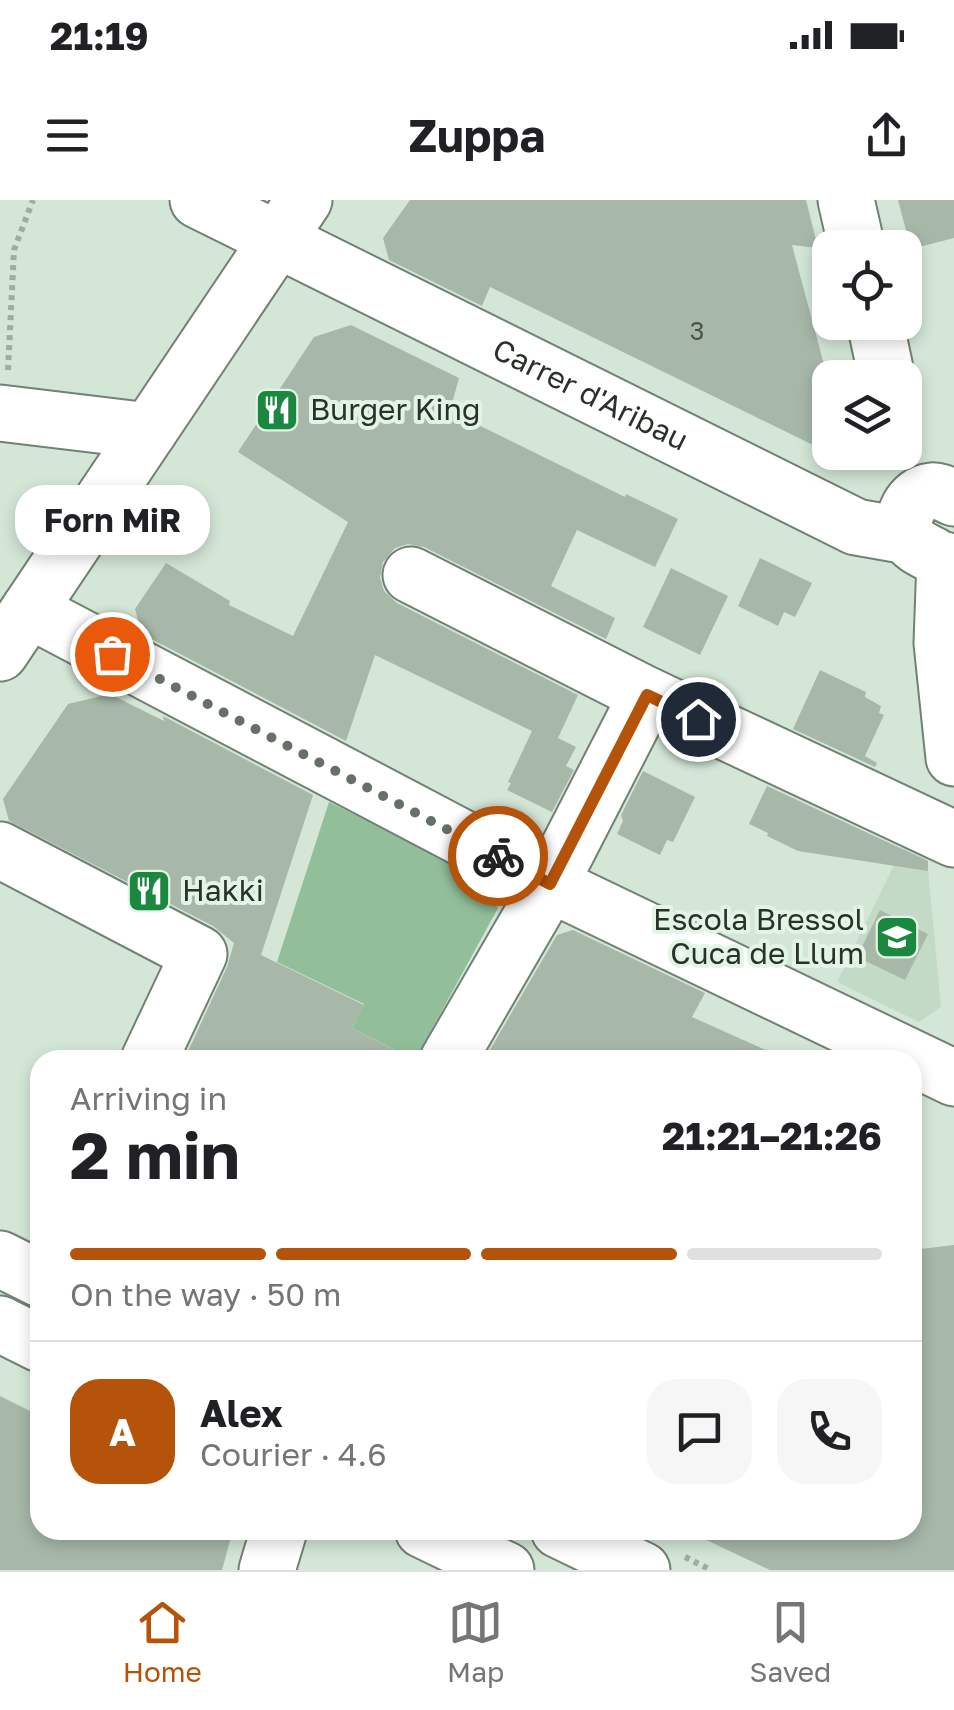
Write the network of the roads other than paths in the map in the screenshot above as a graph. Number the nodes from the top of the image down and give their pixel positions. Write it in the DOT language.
graph roads {
  1 [pos="198,200"];
  2 [pos="846,200"];
  3 [pos="290,219"];
  4 [pos="853,230"];
  5 [pos="3,413"];
  6 [pos="149,431"];
  7 [pos="930,518"];
  8 [pos="412,575"];
  9 [pos="14,632"];
  10 [pos="647,695"];
  11 [pos="954,758"];
  12 [pos="954,839"];
  13 [pos="0,850"];
  14 [pos="550,884"];
  15 [pos="154,1050"];
  16 [pos="454,1050"];
  17 [pos="896,1050"];
  18 [pos="922,1063"];
  19 [pos="954,1078"];
  20 [pos="0,1260"];
  21 [pos="30,1274"];
  22 [pos="0,1324"];
  23 [pos="30,1339"];
  24 [pos="277,1540"];
  25 [pos="444,1540"];
  26 [pos="580,1540"];
  27 [pos="267,1570"];
  28 [pos="506,1570"];
  29 [pos="642,1570"];
  1 -- 3 [label="street, Carrer d'Aribau"];
  2 -- 4 [label="street"];
  3 -- 6 [label="street"];
  3 -- 7 [label="street, Carrer d'Aribau"];
  5 -- 6 [label="street"];
  6 -- 9 [label="street"];
  7 -- 11 [label="street"];
  8 -- 10 [label="street"];
  9 -- 14 [label="street"];
  10 -- 12 [label="street"];
  10 -- 14 [label="street"];
  13 -- 15 [label="street"];
  14 -- 16 [label="street"];
  14 -- 17 [label="street"];
  18 -- 19 [label="street"];
  20 -- 21 [label="street"];
  22 -- 23 [label="street"];
  24 -- 27 [label="street"];
  25 -- 28 [label="street"];
  26 -- 29 [label="street"];
}
